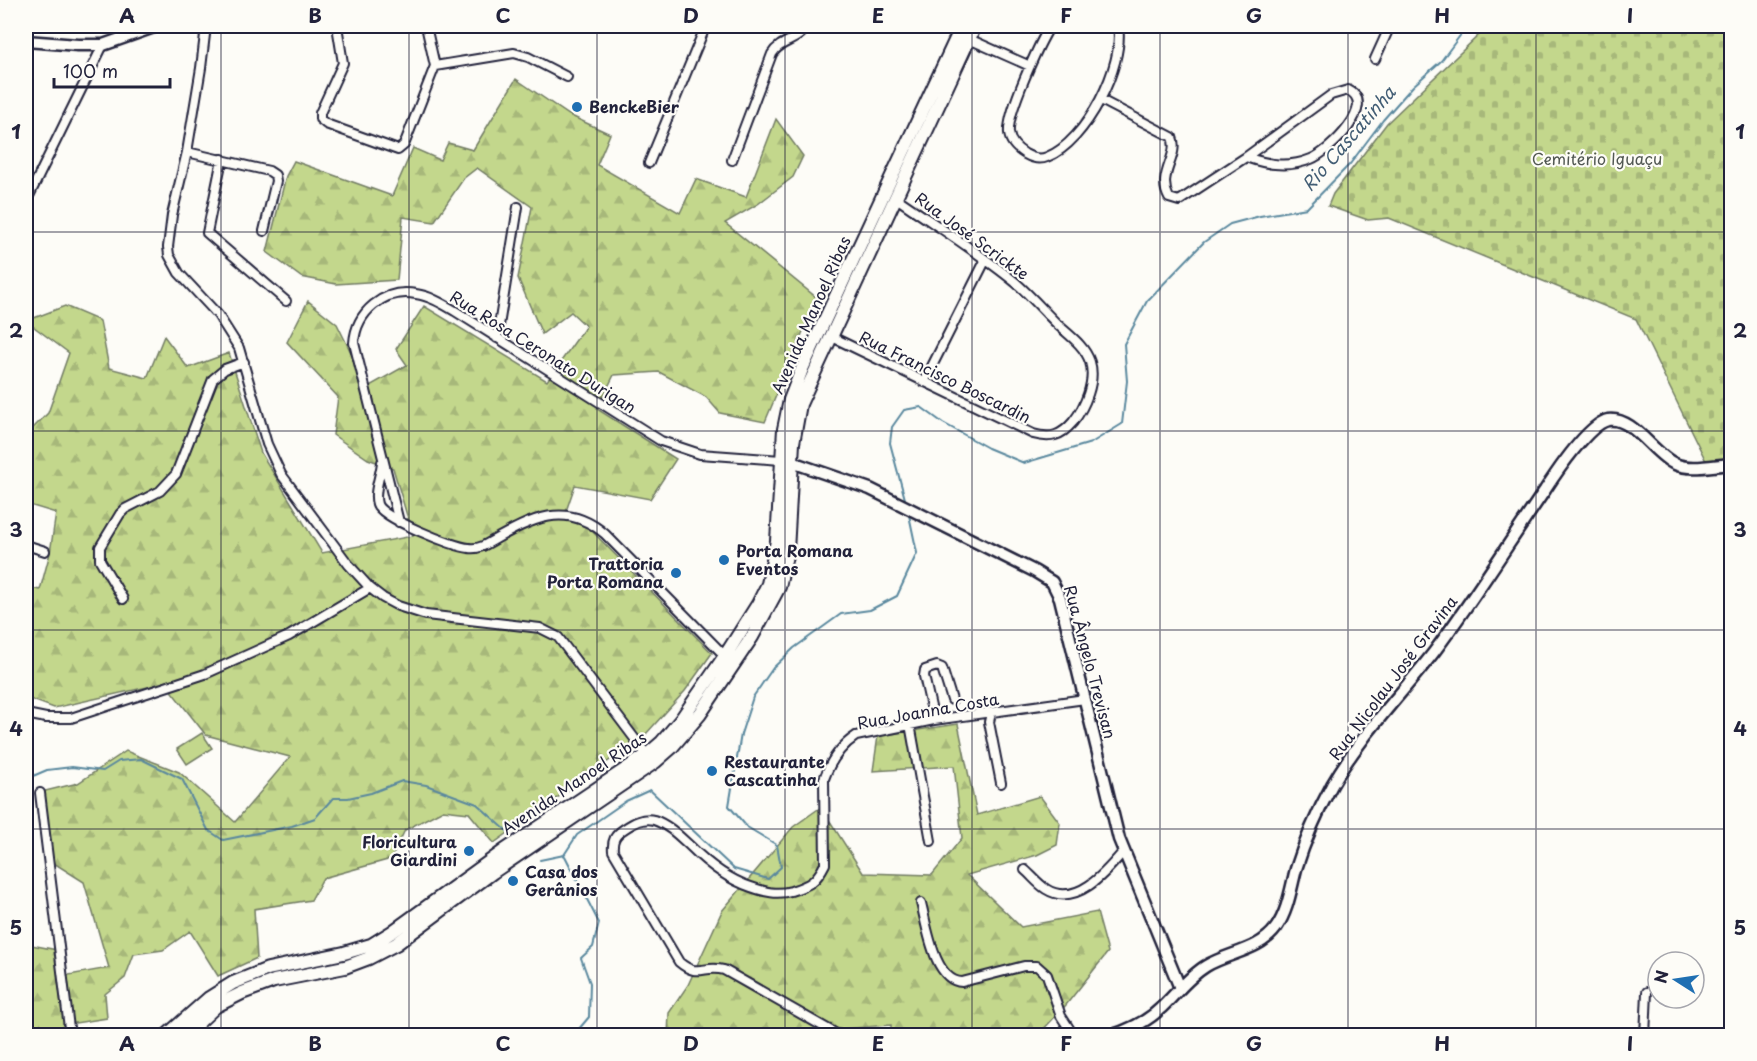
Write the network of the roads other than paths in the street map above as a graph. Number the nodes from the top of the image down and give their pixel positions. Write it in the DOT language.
graph roads {
  1 [pos="157,26"];
  2 [pos="206,26"];
  3 [pos="337,26"];
  4 [pos="426,26"];
  5 [pos="655,26"];
  6 [pos="669,26"];
  7 [pos="704,26"];
  8 [pos="806,26"];
  9 [pos="964,26"];
  10 [pos="975,26"];
  11 [pos="1050,26"];
  12 [pos="1118,26"];
  13 [pos="1390,26"];
  14 [pos="969,39"];
  15 [pos="26,41"];
  16 [pos="104,45"];
  17 [pos="952,47"];
  18 [pos="1375,59"];
  19 [pos="435,66"];
  20 [pos="1030,66"];
  21 [pos="567,77"];
  22 [pos="949,82"];
  23 [pos="1101,100"];
  24 [pos="186,154"];
  25 [pos="1246,157"];
  26 [pos="732,160"];
  27 [pos="222,162"];
  28 [pos="649,163"];
  29 [pos="893,174"];
  30 [pos="895,197"];
  31 [pos="882,199"];
  32 [pos="26,202"];
  33 [pos="518,207"];
  34 [pos="886,216"];
  35 [pos="264,231"];
  36 [pos="985,261"];
  37 [pos="286,301"];
  38 [pos="833,304"];
  39 [pos="830,336"];
  40 [pos="497,338"];
  41 [pos="813,346"];
  42 [pos="243,362"];
  43 [pos="811,377"];
  44 [pos="924,382"];
  45 [pos="1050,438"];
  46 [pos="382,456"];
  47 [pos="786,460"];
  48 [pos="1731,464"];
  49 [pos="399,522"];
  50 [pos="26,545"];
  51 [pos="45,551"];
  52 [pos="370,588"];
  53 [pos="123,599"];
  54 [pos="725,656"];
  55 [pos="721,682"];
  56 [pos="952,699"];
  57 [pos="1085,699"];
  58 [pos="991,712"];
  59 [pos="31,715"];
  60 [pos="934,720"];
  61 [pos="910,724"];
  62 [pos="651,759"];
  63 [pos="1001,783"];
  64 [pos="40,793"];
  65 [pos="931,841"];
  66 [pos="504,851"];
  67 [pos="1123,852"];
  68 [pos="505,864"];
  69 [pos="491,867"];
  70 [pos="1025,870"];
  71 [pos="921,903"];
  72 [pos="1180,987"];
  73 [pos="1646,1010"];
  74 [pos="70,1035"];
  75 [pos="166,1035"];
  76 [pos="184,1035"];
  77 [pos="840,1035"];
  78 [pos="1074,1035"];
  79 [pos="1110,1035"];
  80 [pos="1645,1035"];
  1 -- 16 [label="main road"];
  2 -- 24 [label="street"];
  3 -- 19 [label="street"];
  4 -- 19 [label="street"];
  5 -- 6 [label="main road"];
  7 -- 28 [label="street"];
  8 -- 26 [label="street"];
  9 -- 14 [label="main road"];
  9 -- 17 [label="main road, Avenida Manoel Ribas"];
  10 -- 14 [label="main road, Avenida Manoel Ribas"];
  11 -- 20 [label="street"];
  12 -- 23 [label="street"];
  13 -- 18 [label="street"];
  14 -- 20 [label="street"];
  14 -- 22 [label="main road, Avenida Manoel Ribas"];
  15 -- 16 [label="main road"];
  16 -- 32 [label="street"];
  17 -- 22 [label="main road"];
  17 -- 29 [label="main road, Avenida Manoel Ribas"];
  19 -- 21 [label="street"];
  20 -- 23 [label="street"];
  22 -- 30 [label="main road, Avenida Manoel Ribas"];
  23 -- 25 [label="street"];
  24 -- 27 [label="street"];
  24 -- 42 [label="street"];
  25 -- 25 [label="street"];
  27 -- 35 [label="street"];
  27 -- 37 [label="street"];
  29 -- 30 [label="main road"];
  29 -- 31 [label="main road, Avenida Manoel Ribas"];
  30 -- 34 [label="main road, Avenida Manoel Ribas"];
  30 -- 36 [label="street, Rua José Scrickte"];
  31 -- 34 [label="main road"];
  31 -- 38 [label="main road, Avenida Manoel Ribas"];
  33 -- 40 [label="street"];
  34 -- 39 [label="main road, Avenida Manoel Ribas"];
  36 -- 44 [label="street"];
  36 -- 45 [label="street, Rua José Scrickte"];
  38 -- 39 [label="main road"];
  38 -- 41 [label="main road, Avenida Manoel Ribas"];
  39 -- 43 [label="main road, Avenida Manoel Ribas"];
  39 -- 44 [label="street, Rua Francisco Boscardin"];
  40 -- 46 [label="street, Rua Rosa Ceronato Durigan"];
  40 -- 47 [label="street, Rua Rosa Ceronato Durigan"];
  41 -- 43 [label="main road"];
  41 -- 47 [label="main road, Avenida Manoel Ribas"];
  42 -- 52 [label="street"];
  42 -- 53 [label="street"];
  43 -- 47 [label="main road, Avenida Manoel Ribas"];
  44 -- 45 [label="street, Rua Francisco Boscardin"];
  46 -- 49 [label="street, Rua Rosa Ceronato Durigan"];
  46 -- 49 [label="street"];
  47 -- 54 [label="main road, Avenida Manoel Ribas"];
  47 -- 55 [label="main road, Avenida Manoel Ribas"];
  47 -- 57 [label="main road, Rua Ângelo Trevisan"];
  48 -- 72 [label="main road, Rua Nicolau José Gravina"];
  49 -- 54 [label="street"];
  50 -- 51 [label="street"];
  52 -- 59 [label="street"];
  52 -- 62 [label="street"];
  54 -- 55 [label="main road"];
  54 -- 62 [label="main road, Avenida Manoel Ribas"];
  55 -- 62 [label="main road, Avenida Manoel Ribas"];
  56 -- 60 [label="street"];
  57 -- 58 [label="street, Rua Joanna Costa"];
  57 -- 67 [label="main road, Rua Ângelo Trevisan"];
  58 -- 60 [label="street, Rua Joanna Costa"];
  58 -- 63 [label="street"];
  60 -- 61 [label="street, Rua Joanna Costa"];
  61 -- 65 [label="street"];
  61 -- 77 [label="street, Rua Joanna Costa"];
  62 -- 66 [label="main road, Avenida Manoel Ribas"];
  62 -- 68 [label="main road, Avenida Manoel Ribas"];
  64 -- 74 [label="street"];
  66 -- 68 [label="main road"];
  66 -- 69 [label="main road, Avenida Manoel Ribas"];
  67 -- 70 [label="street"];
  67 -- 72 [label="main road, Rua Ângelo Trevisan"];
  68 -- 69 [label="main road, Avenida Manoel Ribas"];
  69 -- 75 [label="main road, Avenida Manoel Ribas"];
  69 -- 76 [label="main road, Avenida Manoel Ribas"];
  71 -- 78 [label="street"];
  72 -- 79 [label="main road, Rua Nicolau José Gravina"];
  73 -- 80 [label="street"];
}
